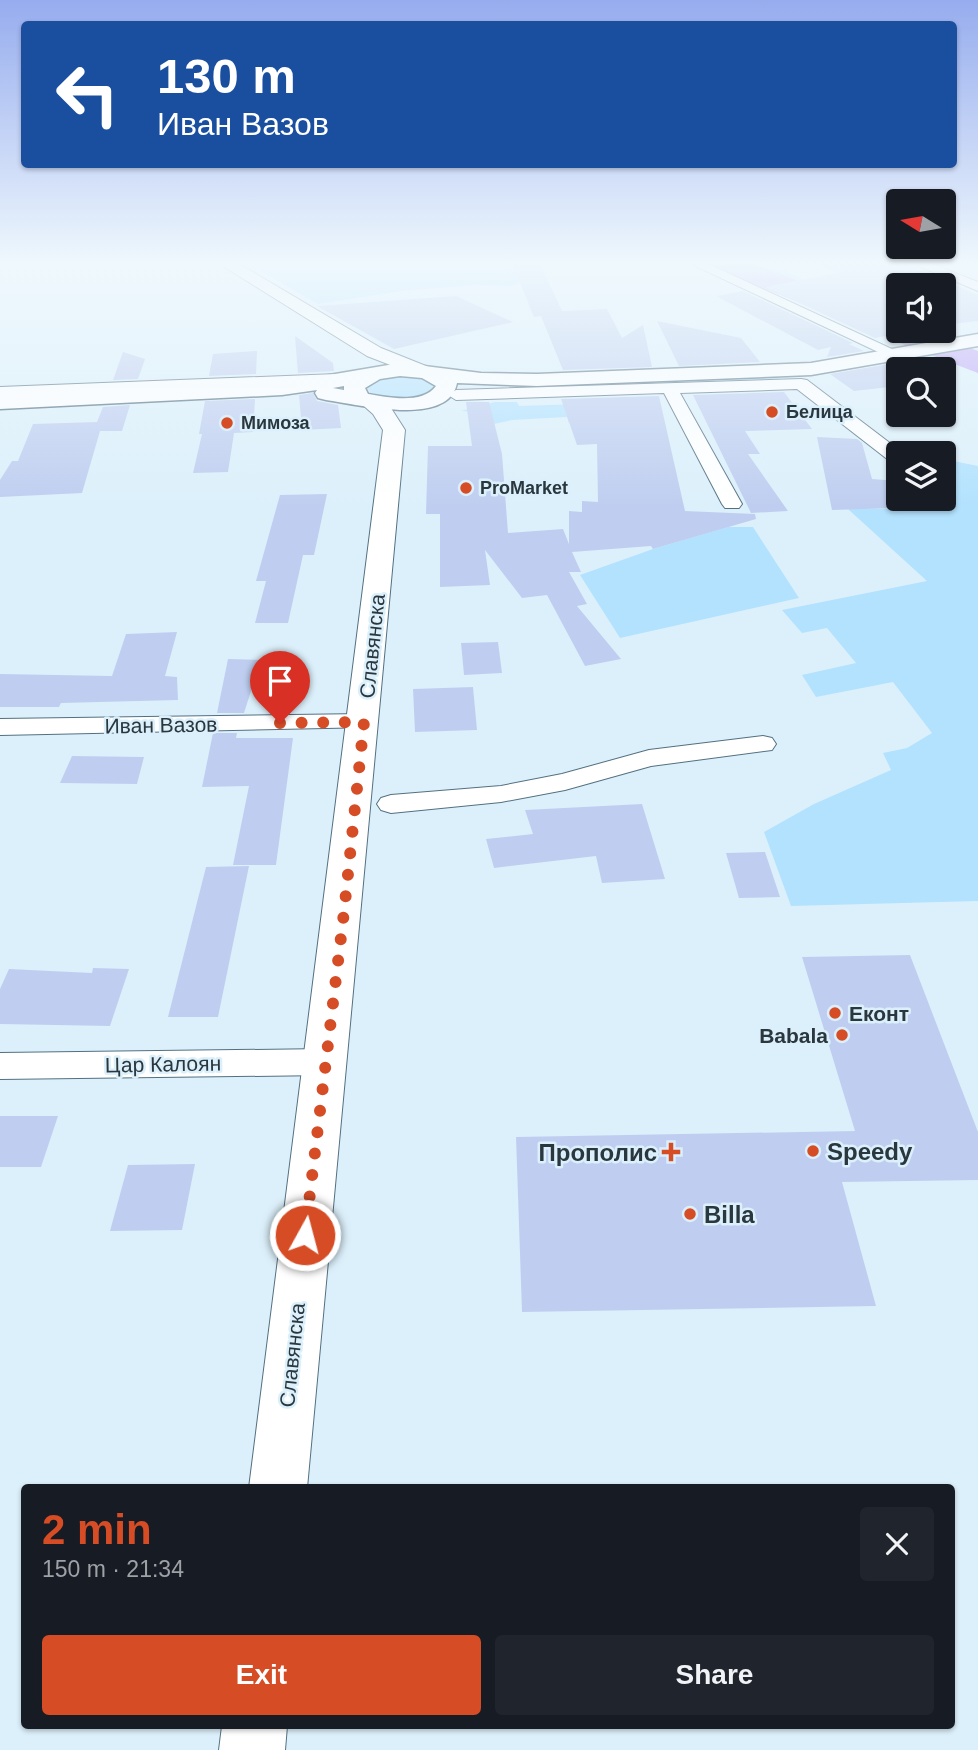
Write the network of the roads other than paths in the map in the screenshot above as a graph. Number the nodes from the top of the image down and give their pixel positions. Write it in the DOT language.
graph roads {
  1 [pos="318,343"];
  2 [pos="870,343"];
  3 [pos="963,343"];
  4 [pos="899,356"];
  5 [pos="806,377"];
  6 [pos="537,380"];
  7 [pos="362,381"];
  8 [pos="436,388"];
  9 [pos="670,389"];
  10 [pos="0,393"];
  11 [pos="0,402"];
  12 [pos="0,412"];
  13 [pos="394,430"];
  14 [pos="886,447"];
  15 [pos="732,504"];
  16 [pos="364,722"];
  17 [pos="0,726"];
  18 [pos="763,744"];
  19 [pos="391,804"];
  20 [pos="326,1062"];
  21 [pos="0,1066"];
  22 [pos="278,1484"];
  23 [pos="255,1729"];
  24 [pos="252,1750"];
  1 -- 7 [label="street"];
  2 -- 4 [label="street"];
  3 -- 4 [label="main road"];
  4 -- 5 [label="main road"];
  5 -- 6 [label="main road"];
  5 -- 9 [label="street"];
  5 -- 14 [label="street"];
  6 -- 8 [label="main road"];
  6 -- 8 [label="main road"];
  7 -- 8 [label="main road"];
  7 -- 8 [label="main road"];
  7 -- 10 [label="street"];
  7 -- 11 [label="main road"];
  7 -- 12 [label="street"];
  7 -- 13 [label="street"];
  8 -- 9 [label="street"];
  8 -- 13 [label="street"];
  9 -- 15 [label="street"];
  13 -- 16 [label="street, Славянска"];
  16 -- 17 [label="street, Иван Вазов"];
  16 -- 20 [label="street, Славянска"];
  18 -- 19 [label="street"];
  20 -- 21 [label="street, Цар Калоян"];
  20 -- 22 [label="street, Славянска"];
  23 -- 24 [label="street"];
}
